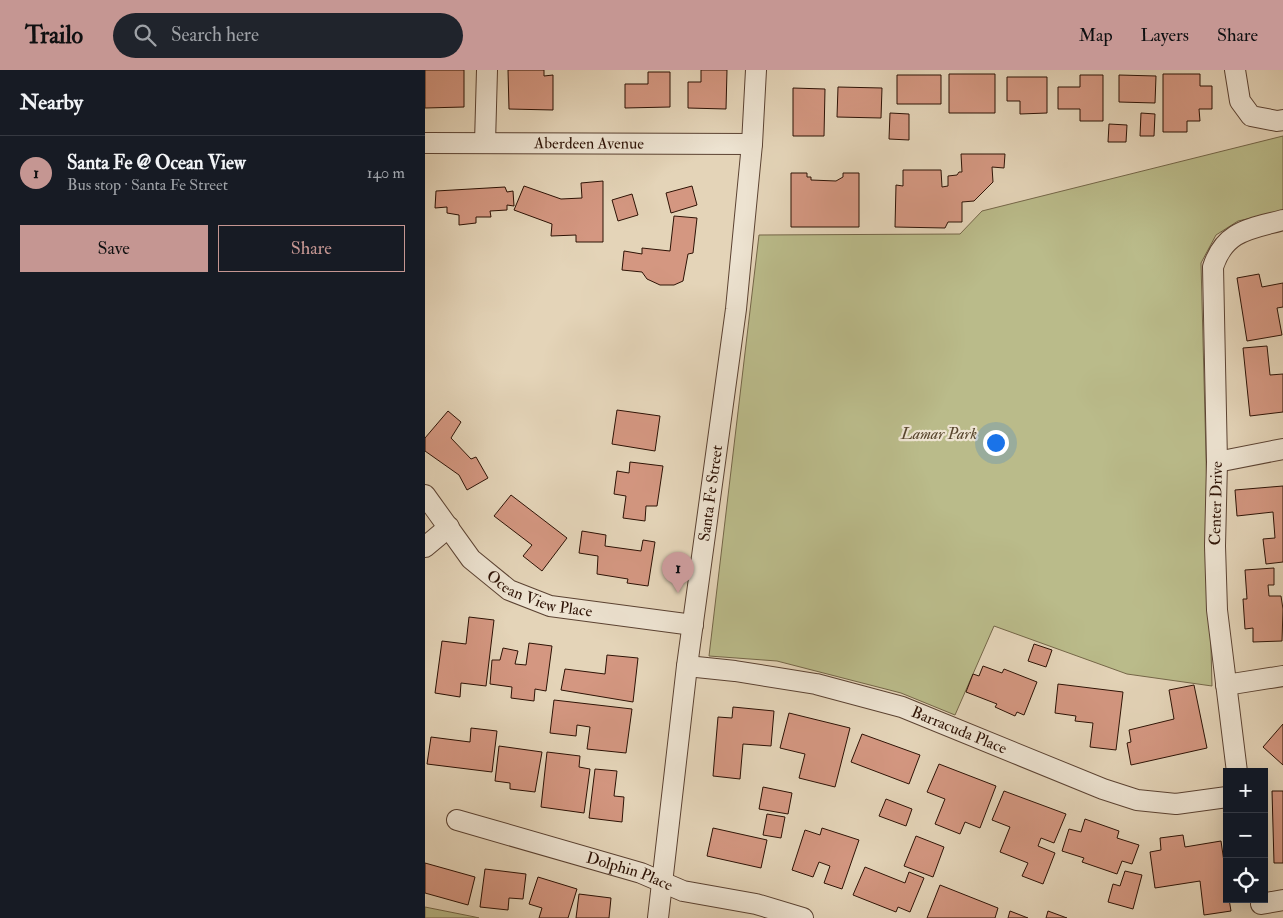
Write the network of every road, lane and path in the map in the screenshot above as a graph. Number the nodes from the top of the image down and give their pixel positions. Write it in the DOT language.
graph roads {
  1 [pos="487,70"];
  2 [pos="756,70"];
  3 [pos="1235,70"];
  4 [pos="1283,120"];
  5 [pos="425,143"];
  6 [pos="485,143"];
  7 [pos="752,144"];
  8 [pos="1283,220"];
  9 [pos="1283,449"];
  10 [pos="1217,462"];
  11 [pos="429,508"];
  12 [pos="449,527"];
  13 [pos="425,547"];
  14 [pos="693,625"];
  15 [pos="687,666"];
  16 [pos="1283,676"];
  17 [pos="1226,685"];
  18 [pos="1236,768"];
  19 [pos="1223,798"];
  20 [pos="457,820"];
  21 [pos="663,882"];
  22 [pos="1283,900"];
  23 [pos="1262,907"];
  24 [pos="658,918"];
  25 [pos="803,918"];
  1 -- 6 [label="street"];
  2 -- 7 [label="street, Santa Fe Street"];
  3 -- 4 [label="street"];
  5 -- 6 [label="street, Aberdeen Avenue"];
  6 -- 7 [label="street, Aberdeen Avenue"];
  7 -- 14 [label="street, Santa Fe Street"];
  8 -- 10 [label="street, Center Drive"];
  9 -- 10 [label="street"];
  10 -- 17 [label="street, Center Drive"];
  11 -- 12 [label="street, Ocean View Place"];
  12 -- 13 [label="street"];
  12 -- 14 [label="street, Ocean View Place"];
  14 -- 15 [label="street, Santa Fe Street"];
  15 -- 19 [label="street, Barracuda Place"];
  15 -- 21 [label="street, Santa Fe Street"];
  16 -- 17 [label="street"];
  17 -- 18 [label="street, Center Drive"];
  20 -- 21 [label="street, Dolphin Place"];
  21 -- 24 [label="street, Santa Fe Street"];
  21 -- 25 [label="street, Dolphin Place"];
  22 -- 23 [label="street"];
}
